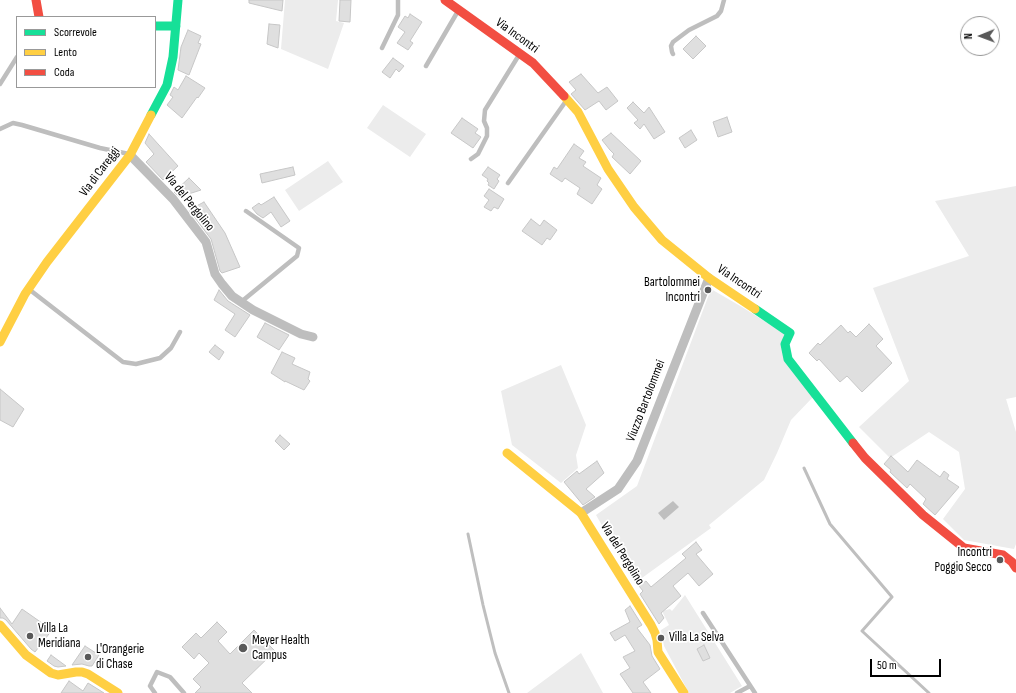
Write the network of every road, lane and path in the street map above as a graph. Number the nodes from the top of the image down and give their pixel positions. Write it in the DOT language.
graph roads {
  1 [pos="36,0"];
  2 [pos="178,0"];
  3 [pos="398,0"];
  4 [pos="445,0"];
  5 [pos="724,0"];
  6 [pos="459,10"];
  7 [pos="39,16"];
  8 [pos="156,26"];
  9 [pos="176,26"];
  10 [pos="382,48"];
  11 [pos="520,53"];
  12 [pos="673,54"];
  13 [pos="16,59"];
  14 [pos="426,66"];
  15 [pos="0,84"];
  16 [pos="566,99"];
  17 [pos="0,129"];
  18 [pos="130,155"];
  19 [pos="471,159"];
  20 [pos="508,184"];
  21 [pos="246,211"];
  22 [pos="709,278"];
  23 [pos="28,289"];
  24 [pos="241,302"];
  25 [pos="180,332"];
  26 [pos="313,338"];
  27 [pos="0,342"];
  28 [pos="507,453"];
  29 [pos="581,513"];
  30 [pos="1016,568"];
  31 [pos="703,614"];
  32 [pos="0,625"];
  33 [pos="750,686"];
  34 [pos="118,693"];
  35 [pos="155,693"];
  36 [pos="184,693"];
  37 [pos="684,693"];
  38 [pos="737,693"];
  39 [pos="755,693"];
  1 -- 7 [label="street"];
  2 -- 9 [label="street, Via di Careggi"];
  3 -- 10 [label="lane"];
  4 -- 6 [label="street, Via Incontri"];
  5 -- 12 [label="lane"];
  6 -- 11 [label="street, Via Incontri"];
  6 -- 14 [label="lane"];
  8 -- 9 [label="street"];
  9 -- 18 [label="street, Via di Careggi"];
  11 -- 16 [label="street, Via Incontri"];
  11 -- 19 [label="lane"];
  13 -- 15 [label="lane"];
  16 -- 20 [label="lane"];
  16 -- 22 [label="street, Via Incontri"];
  17 -- 18 [label="lane"];
  18 -- 23 [label="street, Via di Careggi"];
  18 -- 24 [label="street, Via del Pergolino"];
  21 -- 24 [label="lane"];
  22 -- 29 [label="street, Viuzzo Bartolommei"];
  22 -- 30 [label="street, Via Incontri"];
  23 -- 25 [label="lane"];
  23 -- 27 [label="street, Via di Careggi"];
  24 -- 26 [label="street, Via del Pergolino"];
  28 -- 29 [label="street, Via del Pergolino"];
  29 -- 37 [label="street, Via del Pergolino"];
  31 -- 33 [label="lane"];
  32 -- 34 [label="street"];
  33 -- 38 [label="lane"];
  33 -- 39 [label="lane"];
  35 -- 36 [label="lane"];
}
